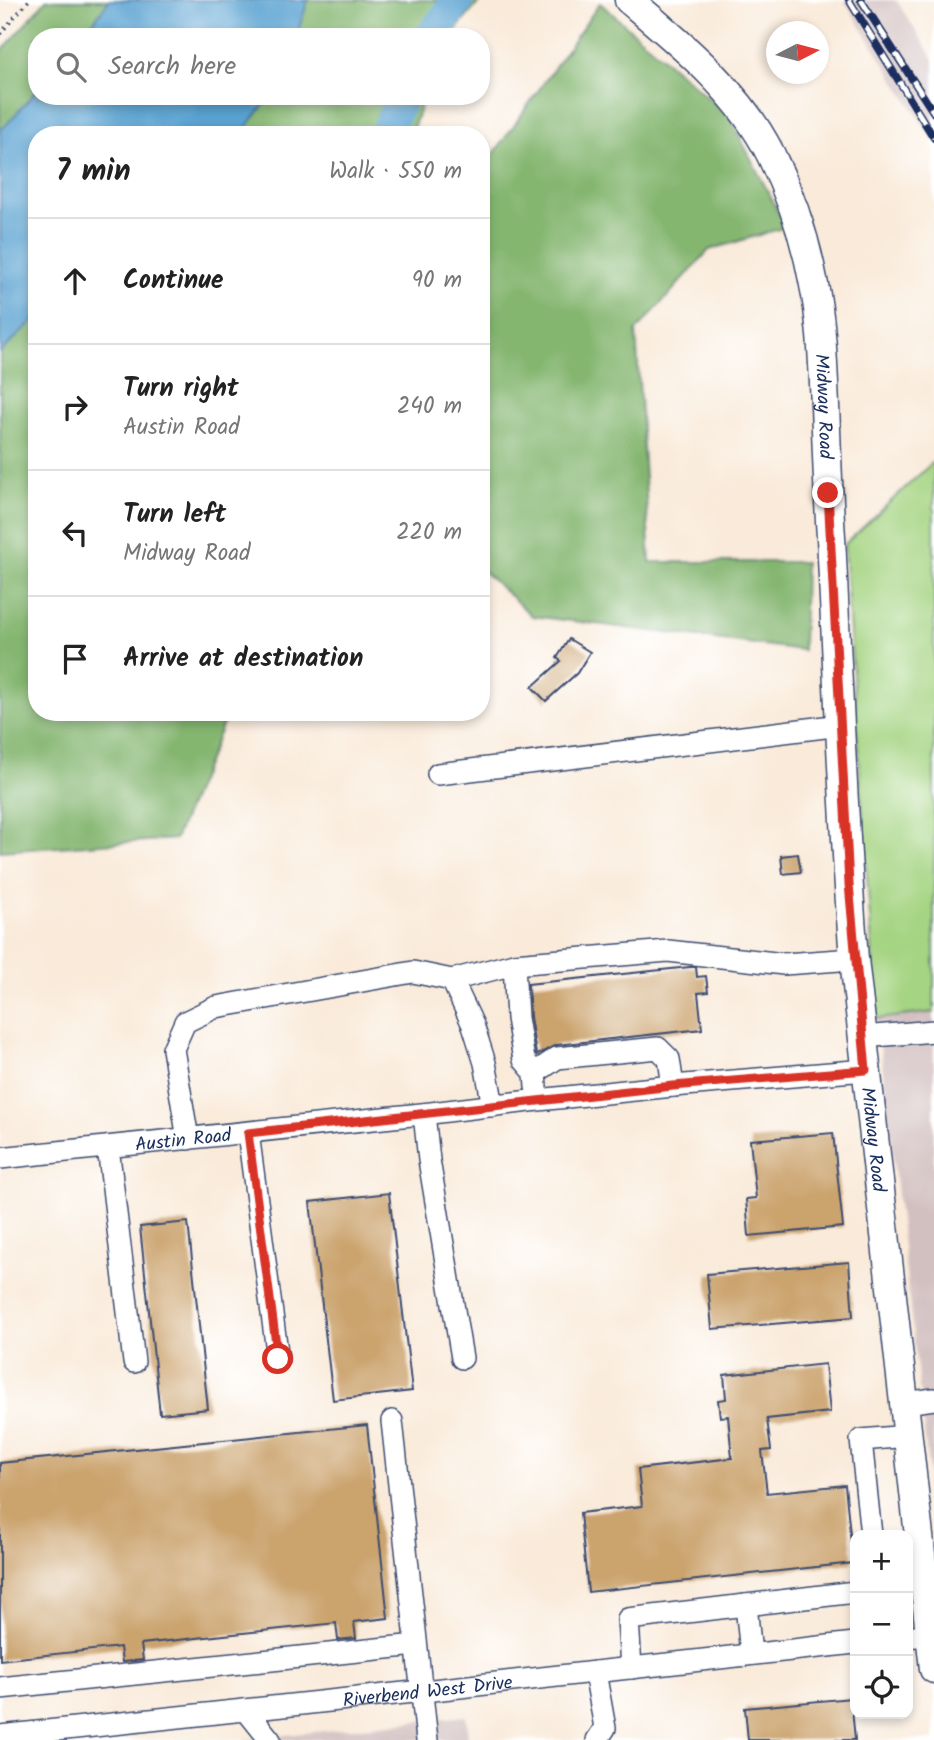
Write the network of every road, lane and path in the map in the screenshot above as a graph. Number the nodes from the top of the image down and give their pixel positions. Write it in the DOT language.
graph roads {
  1 [pos="29,0"];
  2 [pos="629,0"];
  3 [pos="0,34"];
  4 [pos="841,725"];
  5 [pos="438,774"];
  6 [pos="855,959"];
  7 [pos="514,964"];
  8 [pos="452,980"];
  9 [pos="934,1031"];
  10 [pos="863,1037"];
  11 [pos="866,1070"];
  12 [pos="535,1073"];
  13 [pos="673,1086"];
  14 [pos="538,1100"];
  15 [pos="493,1106"];
  16 [pos="424,1114"];
  17 [pos="248,1133"];
  18 [pos="188,1139"];
  19 [pos="108,1147"];
  20 [pos="0,1158"];
  21 [pos="278,1359"];
  22 [pos="462,1359"];
  23 [pos="134,1362"];
  24 [pos="934,1399"];
  25 [pos="905,1403"];
  26 [pos="392,1421"];
  27 [pos="908,1436"];
  28 [pos="925,1511"];
  29 [pos="871,1530"];
  30 [pos="916,1572"];
  31 [pos="850,1593"];
  32 [pos="746,1605"];
  33 [pos="850,1644"];
  34 [pos="416,1645"];
  35 [pos="928,1652"];
  36 [pos="751,1654"];
  37 [pos="631,1668"];
  38 [pos="595,1672"];
  39 [pos="0,1689"];
  40 [pos="422,1691"];
  41 [pos="246,1710"];
  42 [pos="0,1736"];
  43 [pos="270,1740"];
  44 [pos="427,1740"];
  45 [pos="597,1740"];
  1 -- 3 [label="path"];
  2 -- 4 [label="main road, Midway Road"];
  4 -- 5 [label="street"];
  4 -- 6 [label="main road, Midway Road"];
  6 -- 7 [label="street"];
  6 -- 10 [label="main road, Midway Road"];
  7 -- 8 [label="street"];
  7 -- 12 [label="street"];
  8 -- 15 [label="street"];
  8 -- 18 [label="street"];
  9 -- 10 [label="street"];
  10 -- 11 [label="main road, Midway Road"];
  11 -- 13 [label="street, Austin Road"];
  11 -- 25 [label="main road, Midway Road"];
  12 -- 13 [label="street"];
  12 -- 14 [label="street"];
  13 -- 14 [label="street, Austin Road"];
  14 -- 15 [label="street, Austin Road"];
  15 -- 16 [label="street, Austin Road"];
  16 -- 17 [label="street, Austin Road"];
  16 -- 22 [label="street"];
  17 -- 18 [label="street, Austin Road"];
  17 -- 21 [label="street"];
  18 -- 19 [label="street, Austin Road"];
  19 -- 20 [label="street, Austin Road"];
  19 -- 23 [label="street"];
  24 -- 25 [label="street"];
  25 -- 27 [label="main road, Midway Road"];
  26 -- 34 [label="street"];
  27 -- 28 [label="main road, Midway Road"];
  27 -- 29 [label="street"];
  28 -- 30 [label="main road, Midway Road"];
  30 -- 35 [label="main road, Midway Road"];
  31 -- 32 [label="street"];
  32 -- 36 [label="street"];
  32 -- 37 [label="street"];
  33 -- 36 [label="street, Riverbend West Drive"];
  34 -- 39 [label="street"];
  34 -- 40 [label="street"];
  36 -- 37 [label="street, Riverbend West Drive"];
  37 -- 38 [label="street, Riverbend West Drive"];
  38 -- 40 [label="street, Riverbend West Drive"];
  38 -- 45 [label="street"];
  40 -- 41 [label="street, Riverbend West Drive"];
  40 -- 44 [label="street"];
  41 -- 42 [label="street, Riverbend West Drive"];
  41 -- 43 [label="street"];
}
